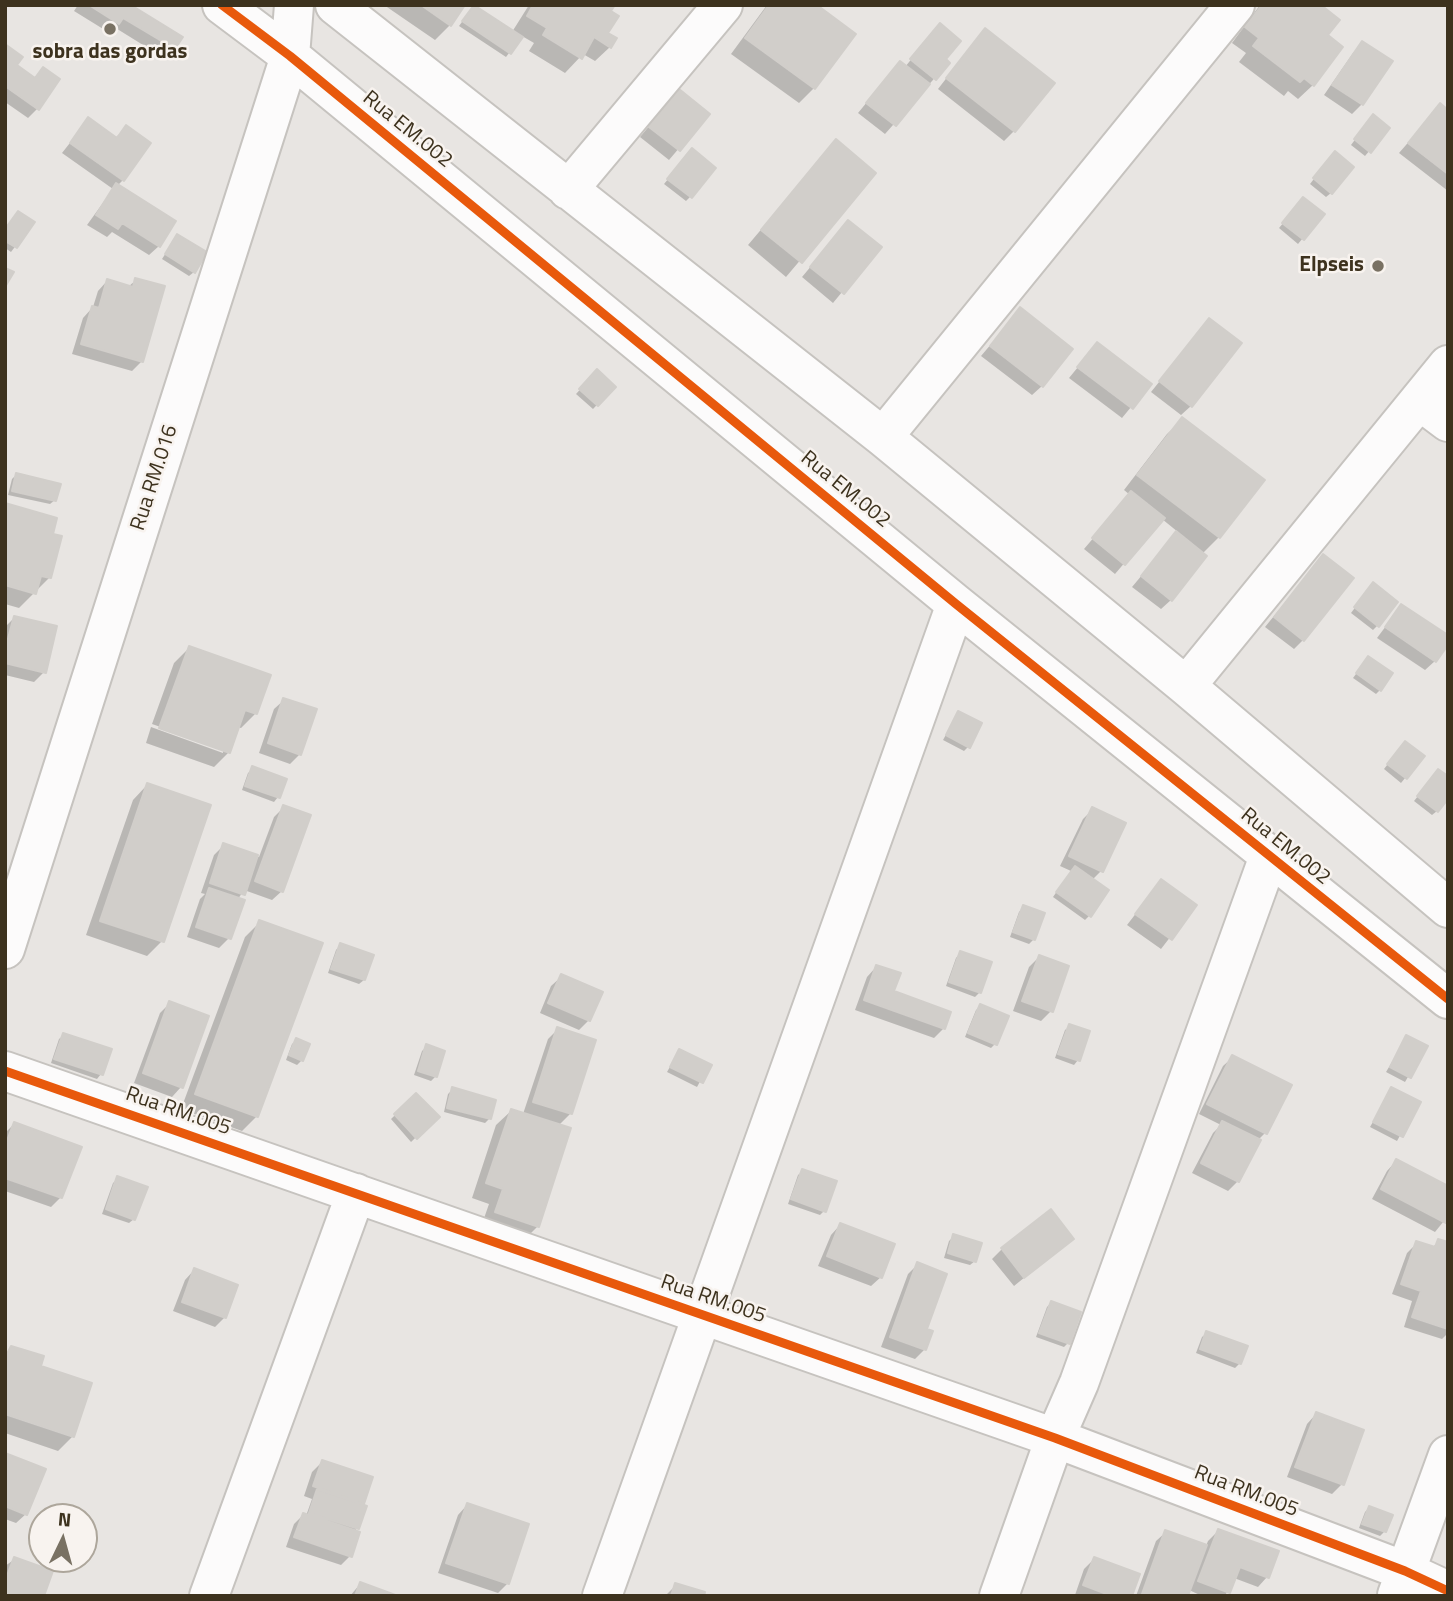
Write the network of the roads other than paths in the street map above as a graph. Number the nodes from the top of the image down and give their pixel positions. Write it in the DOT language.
graph roads {
  1 [pos="222,5"];
  2 [pos="294,5"];
  3 [pos="335,5"];
  4 [pos="723,5"];
  5 [pos="1235,5"];
  6 [pos="290,56"];
  7 [pos="568,190"];
  8 [pos="1448,365"];
  9 [pos="1434,412"];
  10 [pos="883,437"];
  11 [pos="956,604"];
  12 [pos="1186,686"];
  13 [pos="1269,856"];
  14 [pos="1448,908"];
  15 [pos="5,949"];
  16 [pos="1448,999"];
  17 [pos="5,1070"];
  18 [pos="356,1193"];
  19 [pos="703,1315"];
  20 [pos="1055,1438"];
  21 [pos="1448,1455"];
  22 [pos="1401,1584"];
  23 [pos="1448,1591"];
  24 [pos="209,1596"];
  25 [pos="602,1596"];
  26 [pos="999,1596"];
  1 -- 6 [label="street, Rua EM.002"];
  2 -- 6 [label="street, Rua RM.016"];
  3 -- 7 [label="street"];
  4 -- 7 [label="street"];
  5 -- 10 [label="street"];
  6 -- 11 [label="street, Rua EM.002"];
  6 -- 15 [label="street, Rua RM.016"];
  7 -- 10 [label="street"];
  8 -- 9 [label="street"];
  9 -- 12 [label="street"];
  10 -- 12 [label="street"];
  11 -- 13 [label="street, Rua EM.002"];
  11 -- 19 [label="street"];
  12 -- 14 [label="street"];
  13 -- 16 [label="street, Rua EM.002"];
  13 -- 20 [label="street"];
  17 -- 18 [label="street, Rua RM.005"];
  18 -- 19 [label="street, Rua RM.005"];
  18 -- 24 [label="street"];
  19 -- 20 [label="street, Rua RM.005"];
  19 -- 25 [label="street"];
  20 -- 22 [label="street, Rua RM.005"];
  20 -- 26 [label="street"];
  21 -- 22 [label="street"];
  22 -- 23 [label="street, Rua RM.005"];
}
